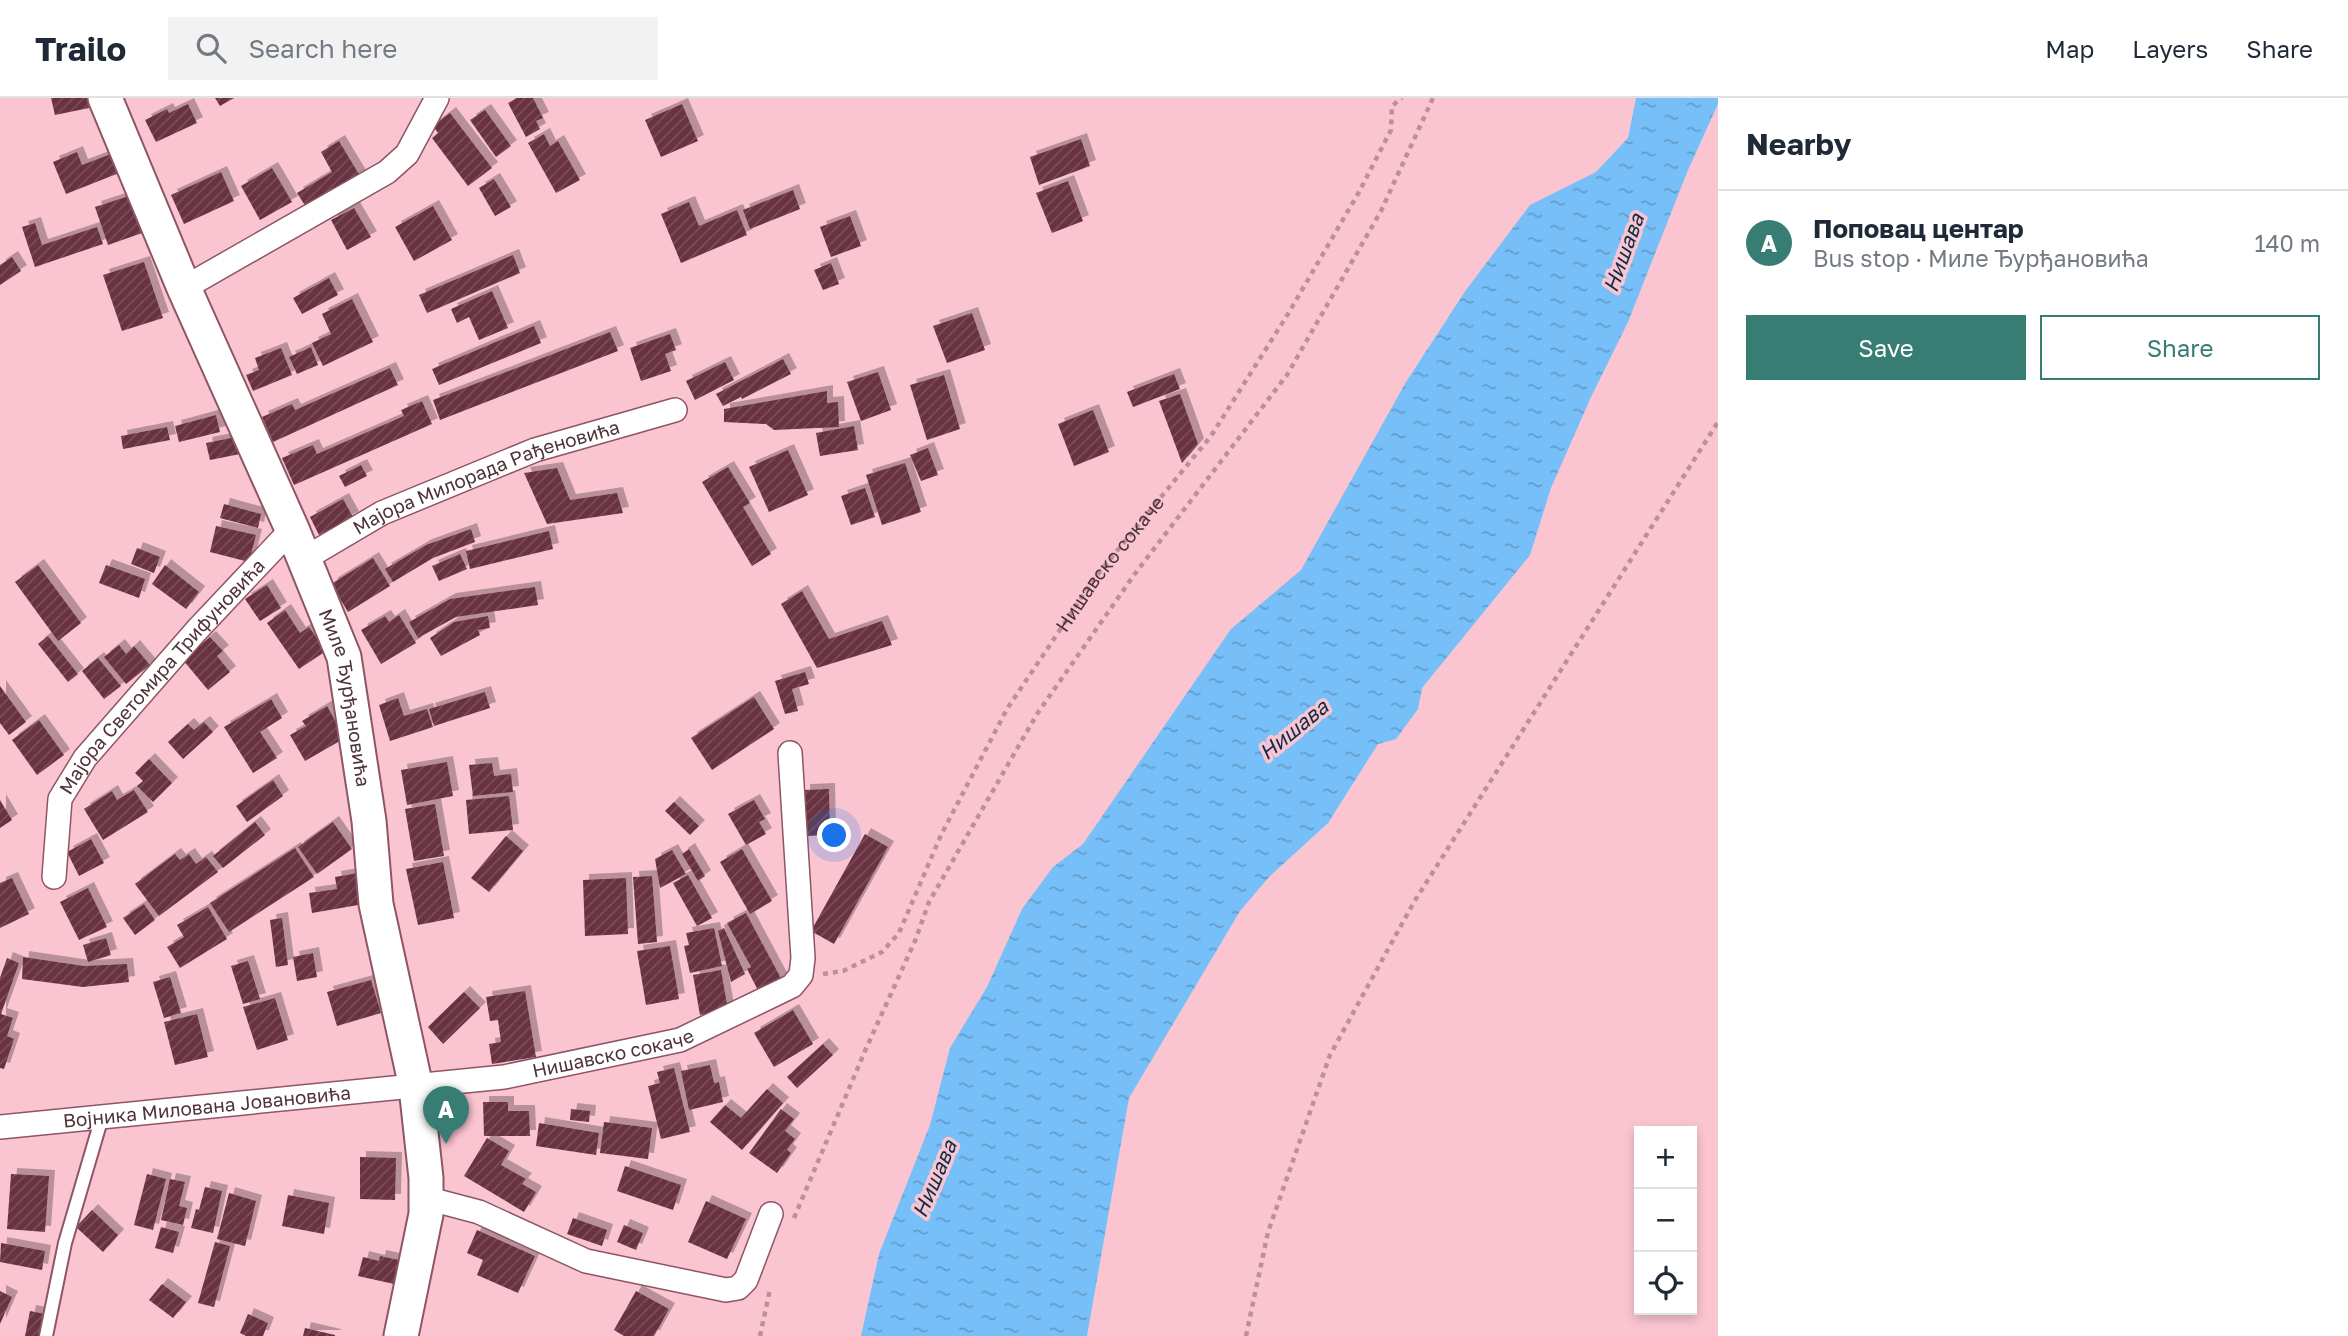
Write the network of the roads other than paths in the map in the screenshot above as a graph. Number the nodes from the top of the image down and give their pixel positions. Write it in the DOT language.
graph roads {
  1 [pos="105,98"];
  2 [pos="437,98"];
  3 [pos="184,288"];
  4 [pos="675,410"];
  5 [pos="298,544"];
  6 [pos="790,753"];
  7 [pos="54,877"];
  8 [pos="416,1087"];
  9 [pos="102,1117"];
  10 [pos="0,1127"];
  11 [pos="426,1198"];
  12 [pos="771,1214"];
  13 [pos="46,1336"];
  14 [pos="401,1336"];
  1 -- 3 [label="street, Миле Ђурђановића"];
  2 -- 3 [label="street"];
  3 -- 5 [label="street, Миле Ђурђановића"];
  4 -- 5 [label="street, Мајора Милорада Рађеновића"];
  5 -- 7 [label="street, Мајора Светомира Трифуновића"];
  5 -- 8 [label="street, Миле Ђурђановића"];
  6 -- 8 [label="street, Нишавско сокаче"];
  8 -- 9 [label="street, Војника Милована Јовановића"];
  8 -- 11 [label="street, Миле Ђурђановића"];
  9 -- 10 [label="street, Војника Милована Јовановића"];
  9 -- 13 [label="lane"];
  11 -- 12 [label="street"];
  11 -- 14 [label="street, Миле Ђурђановића"];
}
